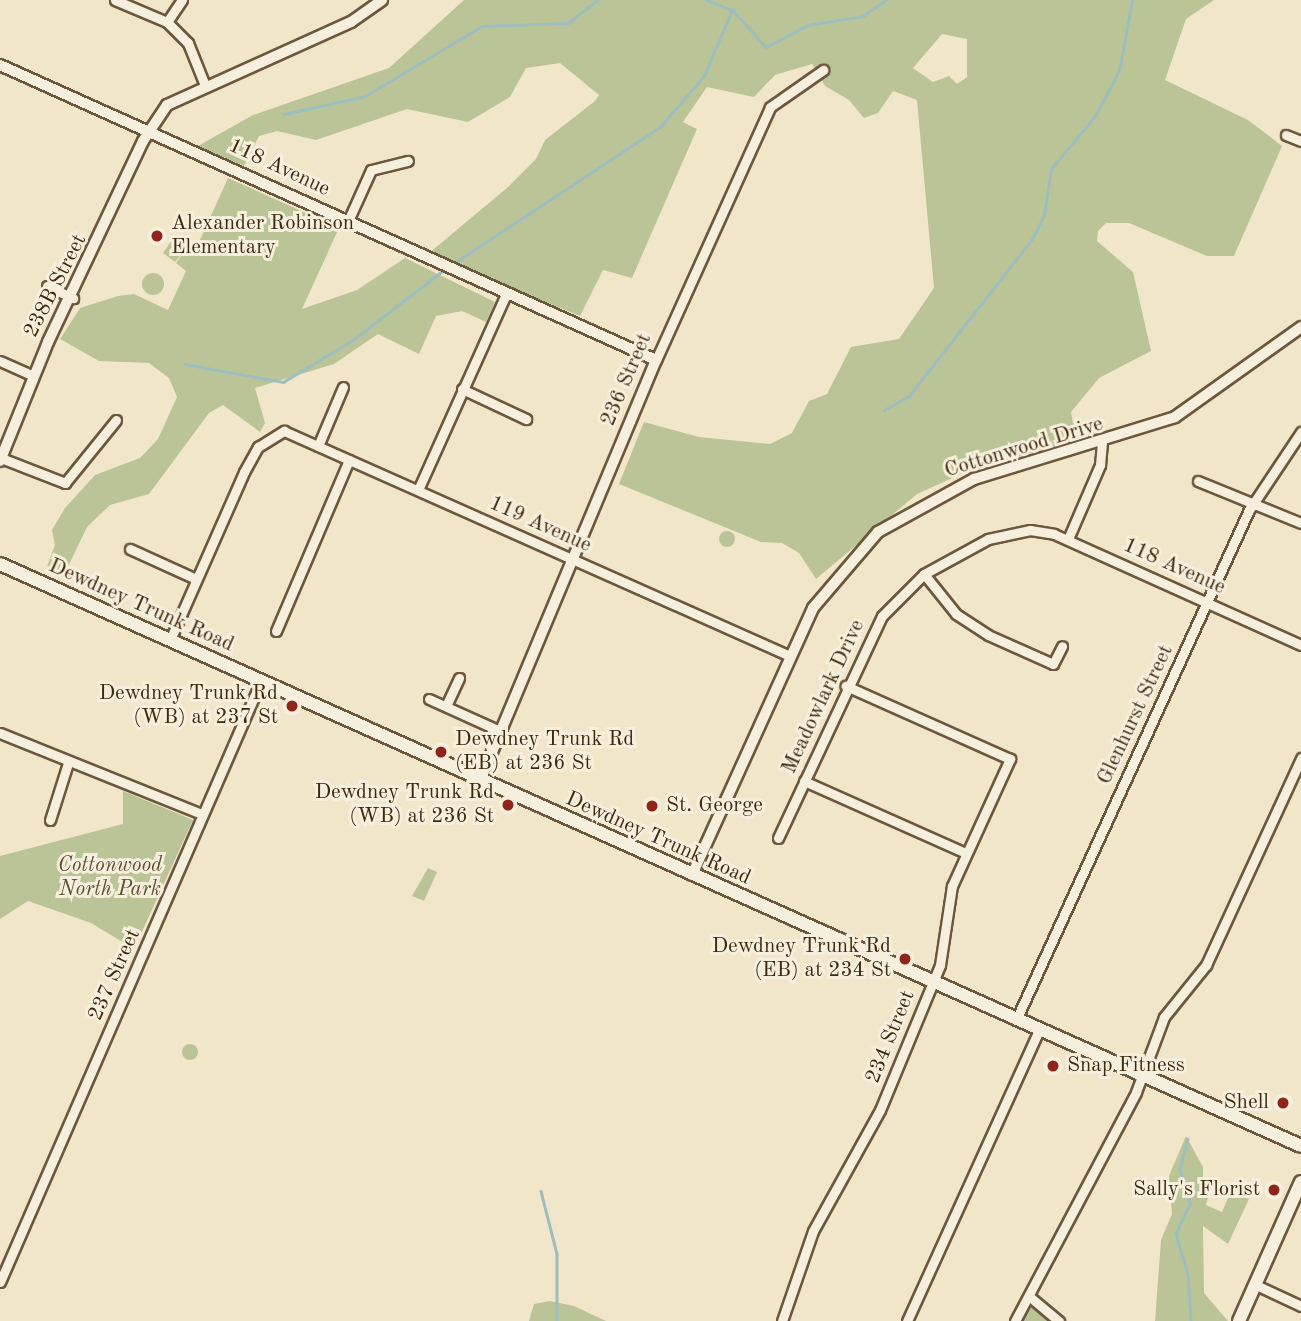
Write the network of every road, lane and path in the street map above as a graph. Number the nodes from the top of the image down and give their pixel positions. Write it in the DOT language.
graph roads {
  1 [pos="115,0"];
  2 [pos="182,0"];
  3 [pos="382,0"];
  4 [pos="167,22"];
  5 [pos="0,65"];
  6 [pos="823,70"];
  7 [pos="204,83"];
  8 [pos="148,131"];
  9 [pos="1286,135"];
  10 [pos="1301,141"];
  11 [pos="408,161"];
  12 [pos="348,221"];
  13 [pos="47,286"];
  14 [pos="506,295"];
  15 [pos="73,298"];
  16 [pos="1301,327"];
  17 [pos="656,360"];
  18 [pos="0,362"];
  19 [pos="33,376"];
  20 [pos="342,387"];
  21 [pos="462,389"];
  22 [pos="526,419"];
  23 [pos="116,420"];
  24 [pos="1301,432"];
  25 [pos="1102,443"];
  26 [pos="318,446"];
  27 [pos="1,459"];
  28 [pos="349,460"];
  29 [pos="1198,481"];
  30 [pos="418,490"];
  31 [pos="1255,502"];
  32 [pos="1301,523"];
  33 [pos="1030,530"];
  34 [pos="1068,539"];
  35 [pos="130,549"];
  36 [pos="573,559"];
  37 [pos="0,564"];
  38 [pos="924,574"];
  39 [pos="196,579"];
  40 [pos="1207,603"];
  41 [pos="276,631"];
  42 [pos="170,640"];
  43 [pos="1301,645"];
  44 [pos="1062,646"];
  45 [pos="790,656"];
  46 [pos="459,678"];
  47 [pos="261,681"];
  48 [pos="846,686"];
  49 [pos="429,699"];
  50 [pos="446,706"];
  51 [pos="502,732"];
  52 [pos="0,733"];
  53 [pos="1301,758"];
  54 [pos="68,763"];
  55 [pos="480,780"];
  56 [pos="804,781"];
  57 [pos="201,814"];
  58 [pos="50,820"];
  59 [pos="778,838"];
  60 [pos="966,853"];
  61 [pos="692,875"];
  62 [pos="932,984"];
  63 [pos="1016,1020"];
  64 [pos="1039,1030"];
  65 [pos="1142,1075"];
  66 [pos="1301,1146"];
  67 [pos="1301,1182"];
  68 [pos="0,1282"];
  69 [pos="1255,1285"];
  70 [pos="1030,1297"];
  71 [pos="1301,1306"];
  72 [pos="782,1321"];
  73 [pos="907,1321"];
  74 [pos="1015,1321"];
  75 [pos="1059,1321"];
  76 [pos="1239,1321"];
  1 -- 4 [label="street"];
  2 -- 4 [label="street"];
  3 -- 7 [label="street, 238B Street"];
  4 -- 7 [label="street"];
  5 -- 8 [label="street, 118 Avenue"];
  6 -- 17 [label="street, 236 Street"];
  7 -- 8 [label="street, 238B Street"];
  8 -- 12 [label="street, 118 Avenue"];
  8 -- 15 [label="street, 238B Street"];
  9 -- 10 [label="street"];
  11 -- 12 [label="street"];
  12 -- 14 [label="street, 118 Avenue"];
  13 -- 15 [label="street"];
  14 -- 17 [label="street, 118 Avenue"];
  14 -- 21 [label="street"];
  15 -- 19 [label="street, 238B Street"];
  16 -- 25 [label="street, Cottonwood Drive"];
  17 -- 36 [label="street, 236 Street"];
  18 -- 19 [label="street"];
  19 -- 27 [label="street, 238B Street"];
  20 -- 26 [label="street"];
  21 -- 22 [label="street"];
  21 -- 30 [label="street"];
  23 -- 27 [label="street"];
  24 -- 31 [label="street, Glenhurst Street"];
  25 -- 34 [label="street"];
  25 -- 45 [label="street, Cottonwood Drive"];
  26 -- 28 [label="street, 119 Avenue"];
  26 -- 39 [label="street, 119 Avenue"];
  28 -- 30 [label="street, 119 Avenue"];
  28 -- 41 [label="street"];
  29 -- 31 [label="street"];
  30 -- 36 [label="street, 119 Avenue"];
  31 -- 32 [label="street"];
  31 -- 40 [label="street, Glenhurst Street"];
  33 -- 34 [label="street, 118 Avenue"];
  33 -- 38 [label="street, Meadowlark Drive"];
  34 -- 40 [label="street, 118 Avenue"];
  35 -- 39 [label="street"];
  36 -- 45 [label="street, 119 Avenue"];
  36 -- 51 [label="street, 236 Street"];
  37 -- 42 [label="main road, Dewdney Trunk Road"];
  38 -- 44 [label="street"];
  38 -- 48 [label="street, Meadowlark Drive"];
  39 -- 42 [label="street"];
  40 -- 43 [label="street, 118 Avenue"];
  40 -- 63 [label="street, Glenhurst Street"];
  42 -- 47 [label="main road, Dewdney Trunk Road"];
  45 -- 61 [label="street, Cottonwood Drive"];
  46 -- 50 [label="street"];
  47 -- 55 [label="main road, Dewdney Trunk Road"];
  47 -- 57 [label="street, 237 Street"];
  48 -- 56 [label="street, Meadowlark Drive"];
  48 -- 60 [label="street, 234 Street"];
  49 -- 50 [label="street"];
  50 -- 51 [label="street"];
  51 -- 55 [label="street, 236 Street"];
  52 -- 54 [label="street"];
  53 -- 65 [label="street"];
  54 -- 57 [label="street"];
  54 -- 58 [label="street"];
  55 -- 61 [label="main road, Dewdney Trunk Road"];
  56 -- 59 [label="street, Meadowlark Drive"];
  56 -- 60 [label="street"];
  57 -- 68 [label="street, 237 Street"];
  60 -- 62 [label="street, 234 Street"];
  61 -- 62 [label="main road, Dewdney Trunk Road"];
  62 -- 63 [label="main road, Dewdney Trunk Road"];
  62 -- 72 [label="street, 234 Street"];
  63 -- 64 [label="main road, Dewdney Trunk Road"];
  64 -- 65 [label="main road, Dewdney Trunk Road"];
  64 -- 73 [label="street"];
  65 -- 66 [label="main road, Dewdney Trunk Road"];
  65 -- 70 [label="street"];
  67 -- 69 [label="main road"];
  69 -- 71 [label="street"];
  69 -- 76 [label="main road"];
  70 -- 74 [label="street"];
  70 -- 75 [label="street"];
}
